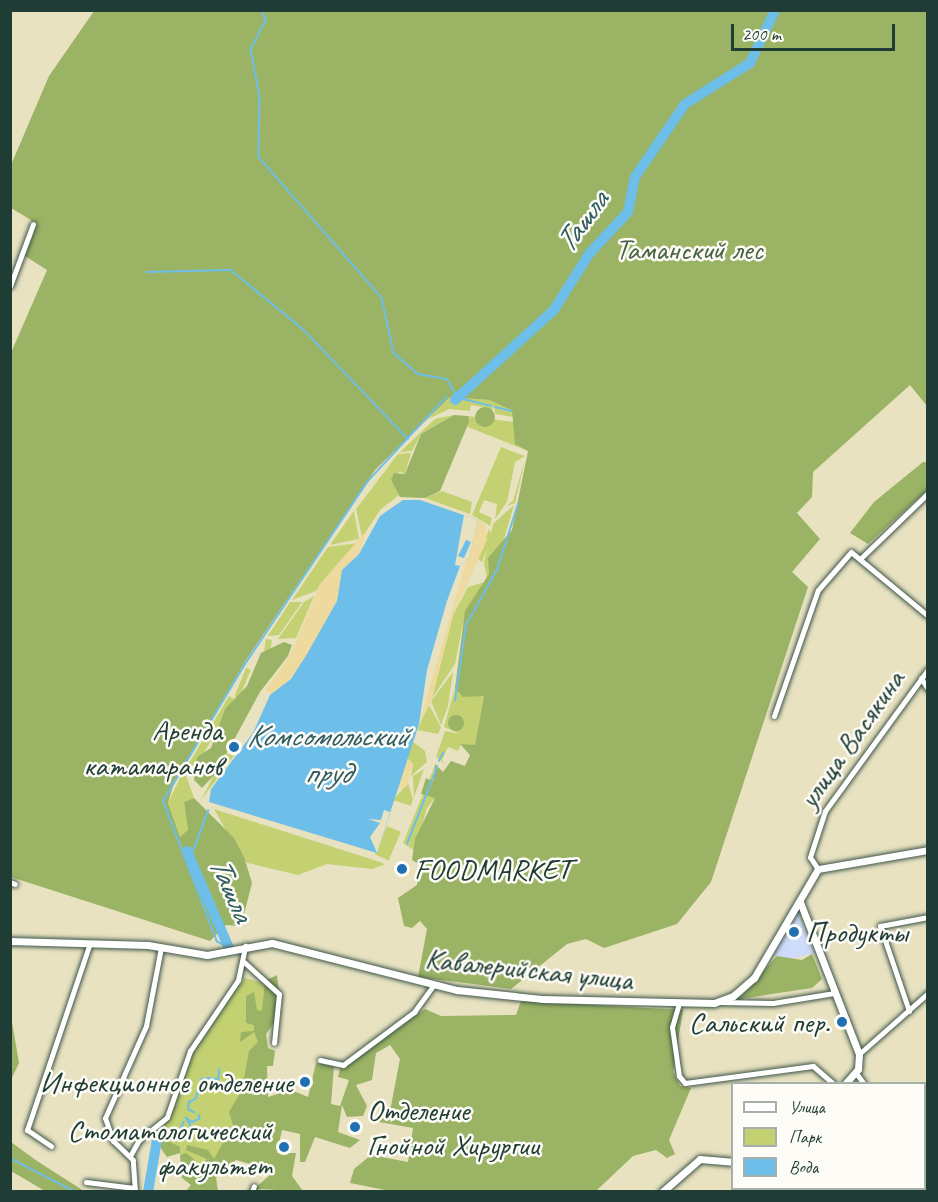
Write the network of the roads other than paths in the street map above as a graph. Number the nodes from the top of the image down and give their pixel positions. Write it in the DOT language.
graph roads {
  1 [pos="33,224"];
  2 [pos="10,286"];
  3 [pos="927,493"];
  4 [pos="860,559"];
  5 [pos="927,616"];
  6 [pos="927,669"];
  7 [pos="921,678"];
  8 [pos="927,689"];
  9 [pos="774,716"];
  10 [pos="927,850"];
  11 [pos="816,871"];
  12 [pos="800,897"];
  13 [pos="927,917"];
  14 [pos="11,941"];
  15 [pos="90,943"];
  16 [pos="10,946"];
  17 [pos="161,946"];
  18 [pos="245,946"];
  19 [pos="244,962"];
  20 [pos="433,986"];
  21 [pos="834,993"];
  22 [pos="927,993"];
  23 [pos="720,1002"];
  24 [pos="679,1003"];
  25 [pos="909,1011"];
  26 [pos="274,1043"];
  27 [pos="860,1054"];
  28 [pos="320,1060"];
  29 [pos="856,1074"];
  30 [pos="833,1082"];
  31 [pos="846,1082"];
  32 [pos="863,1082"];
  33 [pos="51,1146"];
  34 [pos="130,1156"];
  35 [pos="731,1162"];
  36 [pos="86,1182"];
  37 [pos="135,1190"];
  38 [pos="662,1191"];
  1 -- 2 [label="street"];
  3 -- 4 [label="street"];
  4 -- 5 [label="street"];
  4 -- 9 [label="street"];
  6 -- 7 [label="street, улица Васякина"];
  7 -- 8 [label="street"];
  7 -- 11 [label="street, улица Васякина"];
  10 -- 11 [label="street"];
  11 -- 12 [label="street"];
  12 -- 21 [label="street"];
  12 -- 23 [label="street"];
  13 -- 25 [label="street"];
  14 -- 15 [label="street, Кавалерийская улица"];
  14 -- 16 [label="street"];
  15 -- 17 [label="street, Кавалерийская улица"];
  15 -- 33 [label="street"];
  17 -- 18 [label="street, Кавалерийская улица"];
  17 -- 34 [label="street"];
  18 -- 19 [label="street"];
  18 -- 20 [label="street, Кавалерийская улица"];
  19 -- 26 [label="street"];
  19 -- 34 [label="street"];
  20 -- 24 [label="street, Кавалерийская улица"];
  20 -- 28 [label="street"];
  21 -- 23 [label="street, Кавалерийская улица"];
  21 -- 27 [label="street"];
  22 -- 25 [label="street"];
  23 -- 24 [label="street, Кавалерийская улица"];
  24 -- 30 [label="street"];
  25 -- 27 [label="street"];
  27 -- 29 [label="street"];
  29 -- 31 [label="street"];
  29 -- 32 [label="street"];
  34 -- 37 [label="street"];
  35 -- 38 [label="street"];
  36 -- 37 [label="street"];
}
